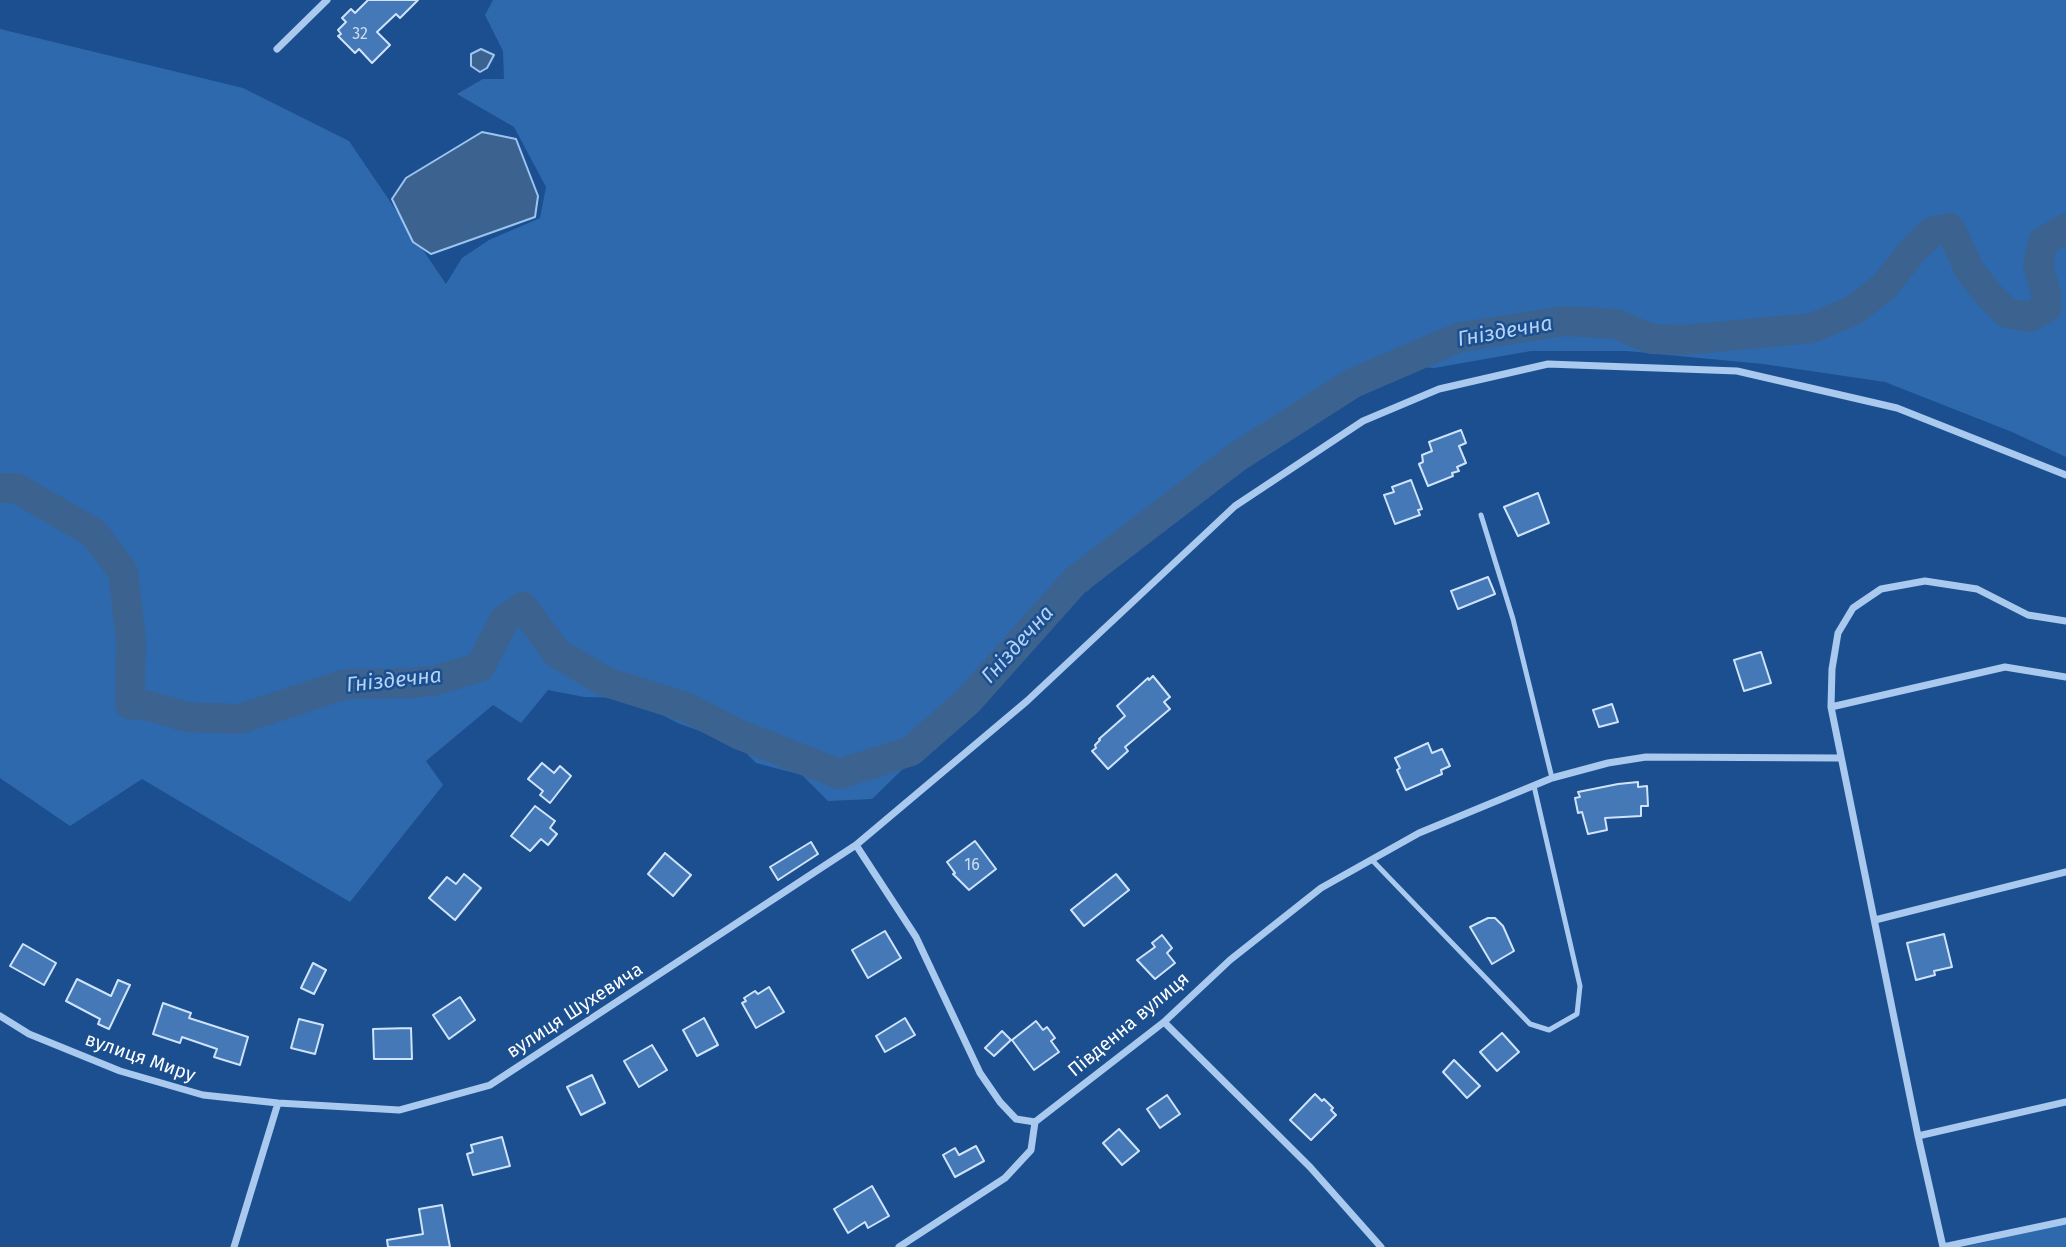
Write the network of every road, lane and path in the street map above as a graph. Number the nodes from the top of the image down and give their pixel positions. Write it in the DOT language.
graph roads {
  1 [pos="327,0"];
  2 [pos="278,49"];
  3 [pos="2066,475"];
  4 [pos="1481,515"];
  5 [pos="2066,621"];
  6 [pos="2066,677"];
  7 [pos="1831,708"];
  8 [pos="1840,758"];
  9 [pos="1552,778"];
  10 [pos="1534,786"];
  11 [pos="856,845"];
  12 [pos="1372,859"];
  13 [pos="2066,872"];
  14 [pos="1875,920"];
  15 [pos="0,1016"];
  16 [pos="1164,1022"];
  17 [pos="2066,1102"];
  18 [pos="278,1103"];
  19 [pos="1035,1122"];
  20 [pos="1918,1136"];
  21 [pos="2066,1220"];
  22 [pos="234,1247"];
  23 [pos="899,1247"];
  24 [pos="1381,1247"];
  1 -- 2 [label="street"];
  3 -- 11 [label="street, вулиця Шухевича"];
  4 -- 9 [label="lane"];
  5 -- 7 [label="street"];
  6 -- 7 [label="street"];
  7 -- 8 [label="street"];
  8 -- 9 [label="street, Південна вулиця"];
  8 -- 14 [label="street"];
  9 -- 10 [label="street, Південна вулиця"];
  10 -- 12 [label="street, Південна вулиця"];
  10 -- 12 [label="lane"];
  11 -- 18 [label="street, вулиця Шухевича"];
  11 -- 19 [label="street"];
  12 -- 16 [label="street, Південна вулиця"];
  13 -- 14 [label="street"];
  14 -- 20 [label="street"];
  15 -- 18 [label="street, вулиця Миру"];
  16 -- 19 [label="street, Південна вулиця"];
  16 -- 24 [label="street"];
  17 -- 20 [label="street"];
  18 -- 22 [label="street"];
  19 -- 23 [label="street"];
  20 -- 21 [label="street"];
}
